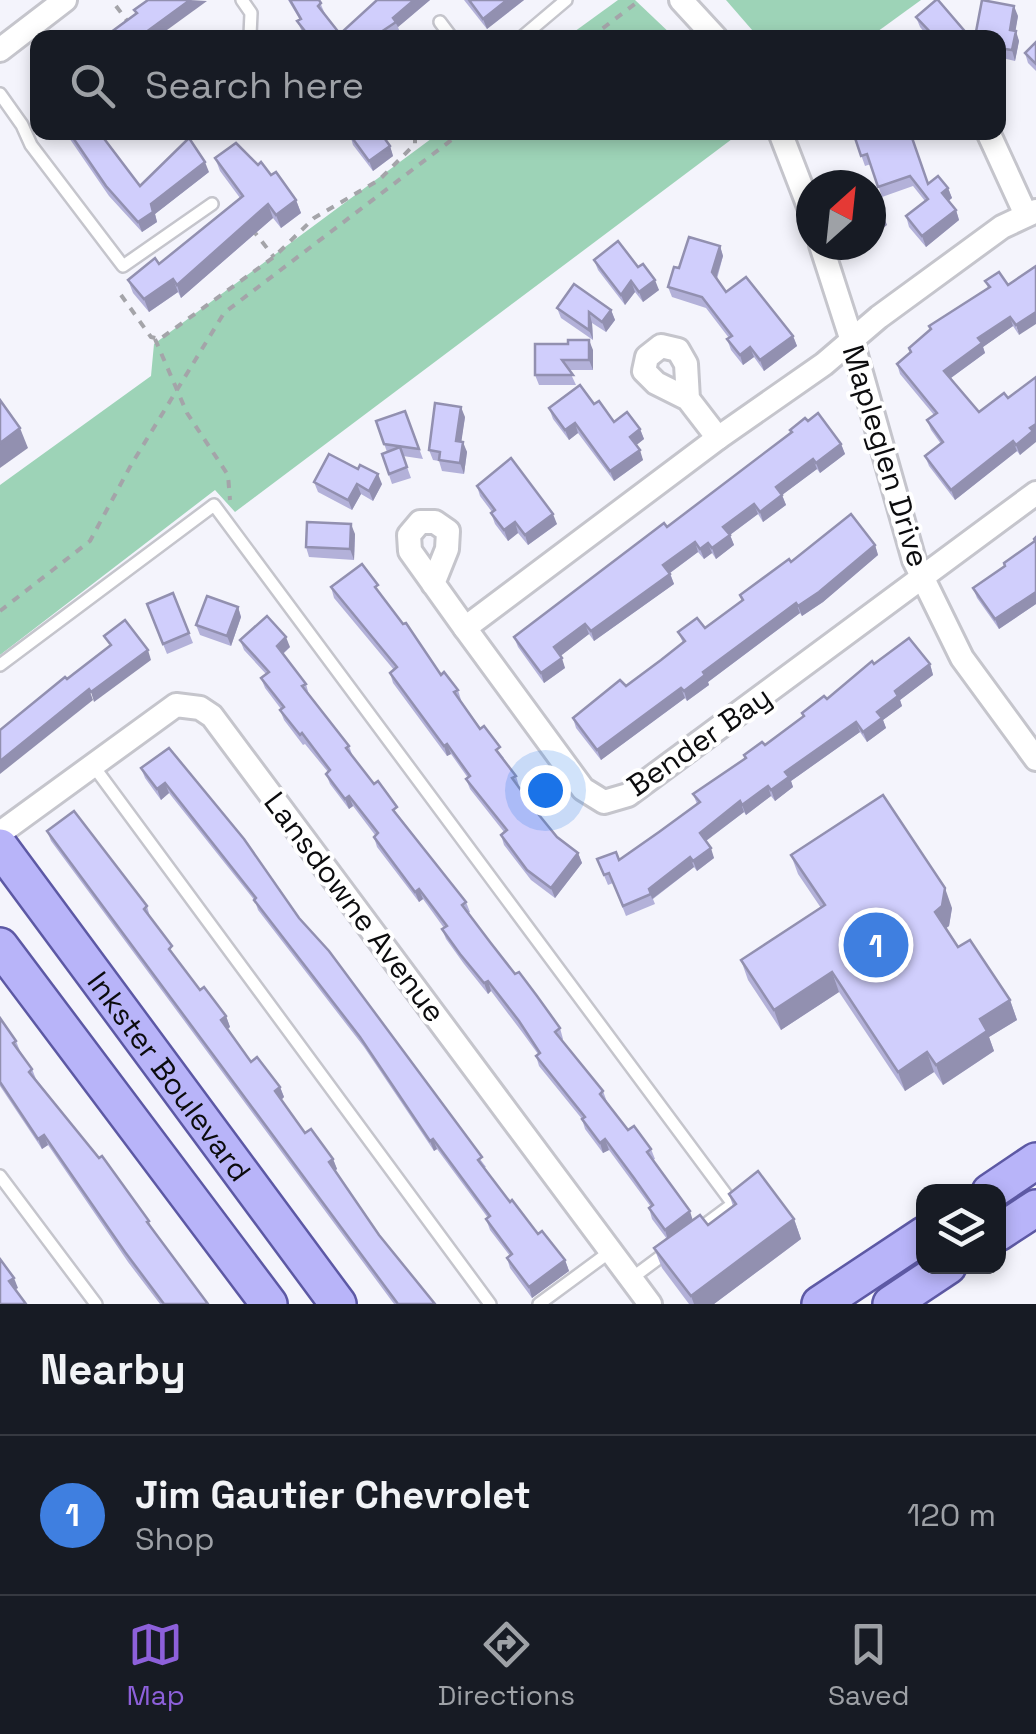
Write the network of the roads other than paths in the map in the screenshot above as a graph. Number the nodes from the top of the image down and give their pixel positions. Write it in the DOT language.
graph roads {
  1 [pos="242,0"];
  2 [pos="566,0"];
  3 [pos="680,0"];
  4 [pos="59,2"];
  5 [pos="440,22"];
  6 [pos="250,30"];
  7 [pos="446,30"];
  8 [pos="530,30"];
  9 [pos="708,30"];
  10 [pos="0,50"];
  11 [pos="0,94"];
  12 [pos="783,140"];
  13 [pos="992,140"];
  14 [pos="796,173"];
  15 [pos="212,204"];
  16 [pos="1031,213"];
  17 [pos="826,260"];
  18 [pos="852,341"];
  19 [pos="688,400"];
  20 [pos="718,438"];
  21 [pos="1036,493"];
  22 [pos="923,578"];
  23 [pos="433,584"];
  24 [pos="465,628"];
  25 [pos="0,665"];
  26 [pos="1036,759"];
  27 [pos="92,764"];
  28 [pos="0,833"];
  29 [pos="0,847"];
  30 [pos="0,946"];
  31 [pos="1036,1161"];
  32 [pos="0,1176"];
  33 [pos="1002,1184"];
  34 [pos="1036,1208"];
  35 [pos="1006,1228"];
  36 [pos="916,1241"];
  37 [pos="612,1251"];
  38 [pos="936,1274"];
  39 [pos="632,1278"];
  40 [pos="843,1298"];
  41 [pos="96,1304"];
  42 [pos="270,1304"];
  43 [pos="338,1304"];
  44 [pos="490,1304"];
  45 [pos="540,1304"];
  46 [pos="650,1304"];
  47 [pos="892,1304"];
  1 -- 6 [label="lane"];
  2 -- 8 [label="lane"];
  3 -- 9 [label="street"];
  4 -- 10 [label="street"];
  5 -- 7 [label="lane"];
  11 -- 15 [label="lane"];
  12 -- 14 [label="street"];
  13 -- 16 [label="street"];
  16 -- 18 [label="street"];
  17 -- 18 [label="street, Mapleglen Drive"];
  18 -- 20 [label="street"];
  18 -- 22 [label="street, Mapleglen Drive"];
  19 -- 20 [label="street"];
  20 -- 24 [label="street"];
  21 -- 22 [label="street, Bender Bay"];
  22 -- 24 [label="street, Bender Bay"];
  22 -- 26 [label="street, Mapleglen Drive"];
  23 -- 24 [label="street, Bender Bay"];
  25 -- 39 [label="lane"];
  27 -- 28 [label="street, Lansdowne Avenue"];
  27 -- 37 [label="street, Lansdowne Avenue"];
  27 -- 44 [label="lane"];
  29 -- 43 [label="main road, Inkster Boulevard"];
  30 -- 42 [label="main road, Inkster Boulevard"];
  31 -- 33 [label="main road"];
  32 -- 41 [label="lane"];
  34 -- 35 [label="main road"];
  36 -- 40 [label="main road"];
  37 -- 39 [label="street, Lansdowne Avenue"];
  37 -- 45 [label="lane"];
  38 -- 47 [label="main road"];
  39 -- 46 [label="street, Lansdowne Avenue"];
}
